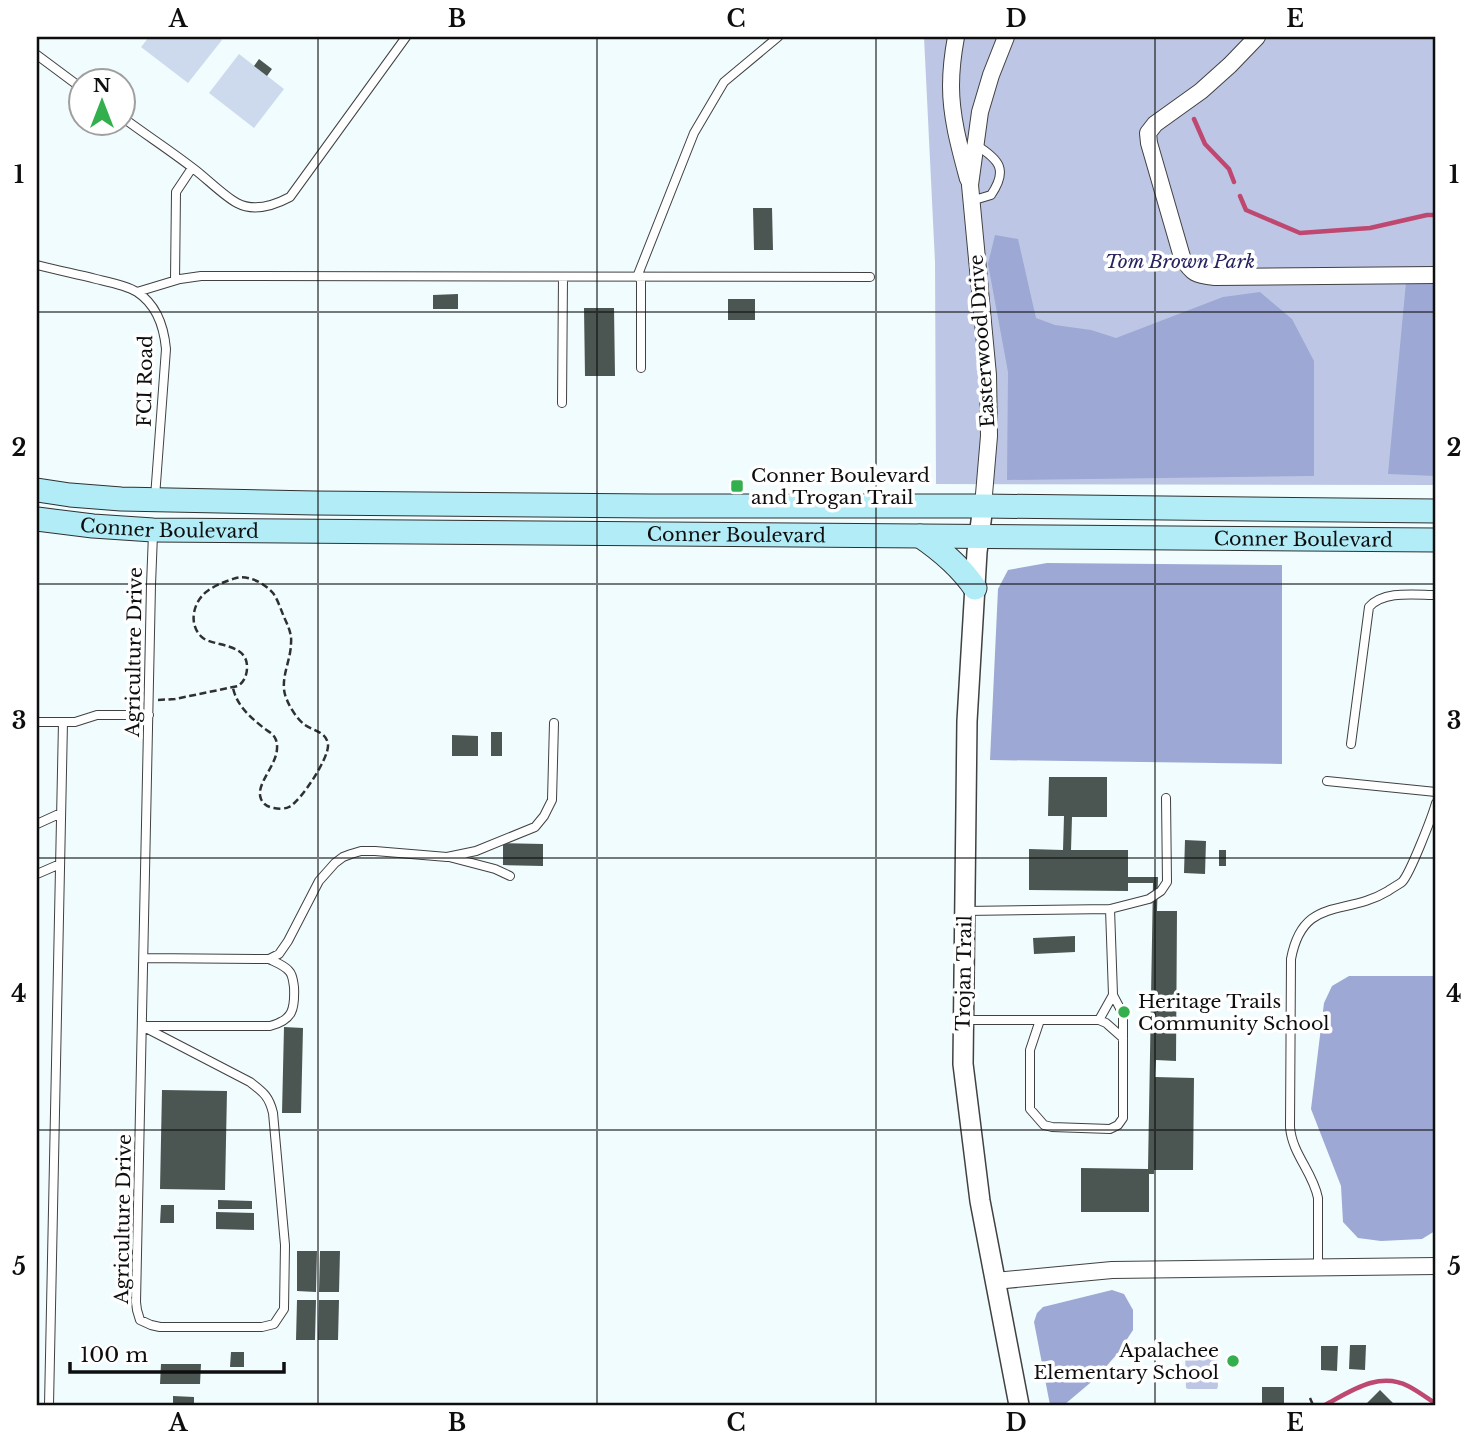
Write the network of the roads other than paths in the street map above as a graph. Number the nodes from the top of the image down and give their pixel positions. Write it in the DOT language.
graph roads {
  1 [pos="406,37"];
  2 [pos="778,37"];
  3 [pos="956,37"];
  4 [pos="1006,37"];
  5 [pos="1256,37"];
  6 [pos="37,55"];
  7 [pos="66,77"];
  8 [pos="136,127"];
  9 [pos="975,145"];
  10 [pos="192,168"];
  11 [pos="970,191"];
  12 [pos="37,265"];
  13 [pos="1436,275"];
  14 [pos="563,277"];
  15 [pos="639,277"];
  16 [pos="870,277"];
  17 [pos="175,281"];
  18 [pos="137,292"];
  19 [pos="641,368"];
  20 [pos="562,403"];
  21 [pos="37,490"];
  22 [pos="155,499"];
  23 [pos="983,506"];
  24 [pos="1436,511"];
  25 [pos="37,519"];
  26 [pos="153,530"];
  27 [pos="920,536"];
  28 [pos="979,537"];
  29 [pos="1436,540"];
  30 [pos="975,588"];
  31 [pos="1436,595"];
  32 [pos="149,715"];
  33 [pos="37,722"];
  34 [pos="63,722"];
  35 [pos="554,723"];
  36 [pos="1351,744"];
  37 [pos="1327,780"];
  38 [pos="1436,792"];
  39 [pos="1166,798"];
  40 [pos="1436,803"];
  41 [pos="61,813"];
  42 [pos="37,824"];
  43 [pos="1432,826"];
  44 [pos="447,857"];
  45 [pos="60,864"];
  46 [pos="37,874"];
  47 [pos="510,876"];
  48 [pos="1110,909"];
  49 [pos="965,911"];
  50 [pos="144,958"];
  51 [pos="269,960"];
  52 [pos="1113,995"];
  53 [pos="964,1020"];
  54 [pos="1040,1020"];
  55 [pos="1099,1020"];
  56 [pos="142,1026"];
  57 [pos="1123,1038"];
  58 [pos="1436,1266"];
  59 [pos="1318,1267"];
  60 [pos="995,1281"];
  61 [pos="49,1405"];
  62 [pos="1019,1405"];
  1 -- 10 [label="lane"];
  2 -- 15 [label="lane"];
  3 -- 11 [label="street, Easterwood Drive"];
  4 -- 9 [label="street, Easterwood Drive"];
  5 -- 13 [label="street"];
  6 -- 7 [label="lane"];
  8 -- 10 [label="lane"];
  9 -- 11 [label="street, Easterwood Drive"];
  9 -- 11 [label="lane"];
  10 -- 17 [label="lane"];
  11 -- 23 [label="street, Easterwood Drive"];
  12 -- 18 [label="lane"];
  14 -- 15 [label="lane"];
  14 -- 17 [label="lane"];
  14 -- 20 [label="lane"];
  15 -- 16 [label="lane"];
  15 -- 19 [label="lane"];
  17 -- 18 [label="lane"];
  18 -- 22 [label="lane, FCI Road"];
  21 -- 22 [label="main road, Conner Boulevard"];
  22 -- 23 [label="main road, Conner Boulevard"];
  22 -- 26 [label="main road"];
  23 -- 24 [label="main road, Conner Boulevard"];
  23 -- 28 [label="street, Easterwood Drive"];
  25 -- 26 [label="main road, Conner Boulevard"];
  26 -- 27 [label="main road, Conner Boulevard"];
  26 -- 32 [label="lane, Agriculture Drive"];
  27 -- 28 [label="main road, Conner Boulevard"];
  27 -- 30 [label="main road"];
  28 -- 29 [label="main road, Conner Boulevard"];
  28 -- 30 [label="street, Trojan Trail"];
  30 -- 49 [label="street, Trojan Trail"];
  31 -- 36 [label="lane"];
  32 -- 34 [label="lane"];
  32 -- 50 [label="lane, Agriculture Drive"];
  33 -- 34 [label="lane"];
  34 -- 41 [label="lane"];
  35 -- 44 [label="lane"];
  37 -- 38 [label="lane"];
  39 -- 48 [label="lane"];
  40 -- 43 [label="lane"];
  41 -- 42 [label="lane"];
  41 -- 45 [label="lane"];
  43 -- 59 [label="lane"];
  44 -- 47 [label="lane"];
  44 -- 51 [label="lane"];
  45 -- 46 [label="lane"];
  45 -- 61 [label="lane"];
  48 -- 49 [label="lane"];
  48 -- 52 [label="lane"];
  49 -- 53 [label="street, Trojan Trail"];
  50 -- 51 [label="lane"];
  50 -- 56 [label="lane, Agriculture Drive"];
  51 -- 56 [label="lane"];
  52 -- 55 [label="lane"];
  52 -- 57 [label="lane"];
  53 -- 54 [label="lane"];
  53 -- 60 [label="street, Trojan Trail"];
  54 -- 55 [label="lane"];
  54 -- 57 [label="lane"];
  55 -- 57 [label="lane"];
  56 -- 56 [label="lane, Agriculture Drive"];
  58 -- 59 [label="street"];
  59 -- 60 [label="street"];
  60 -- 62 [label="street, Trojan Trail"];
}
